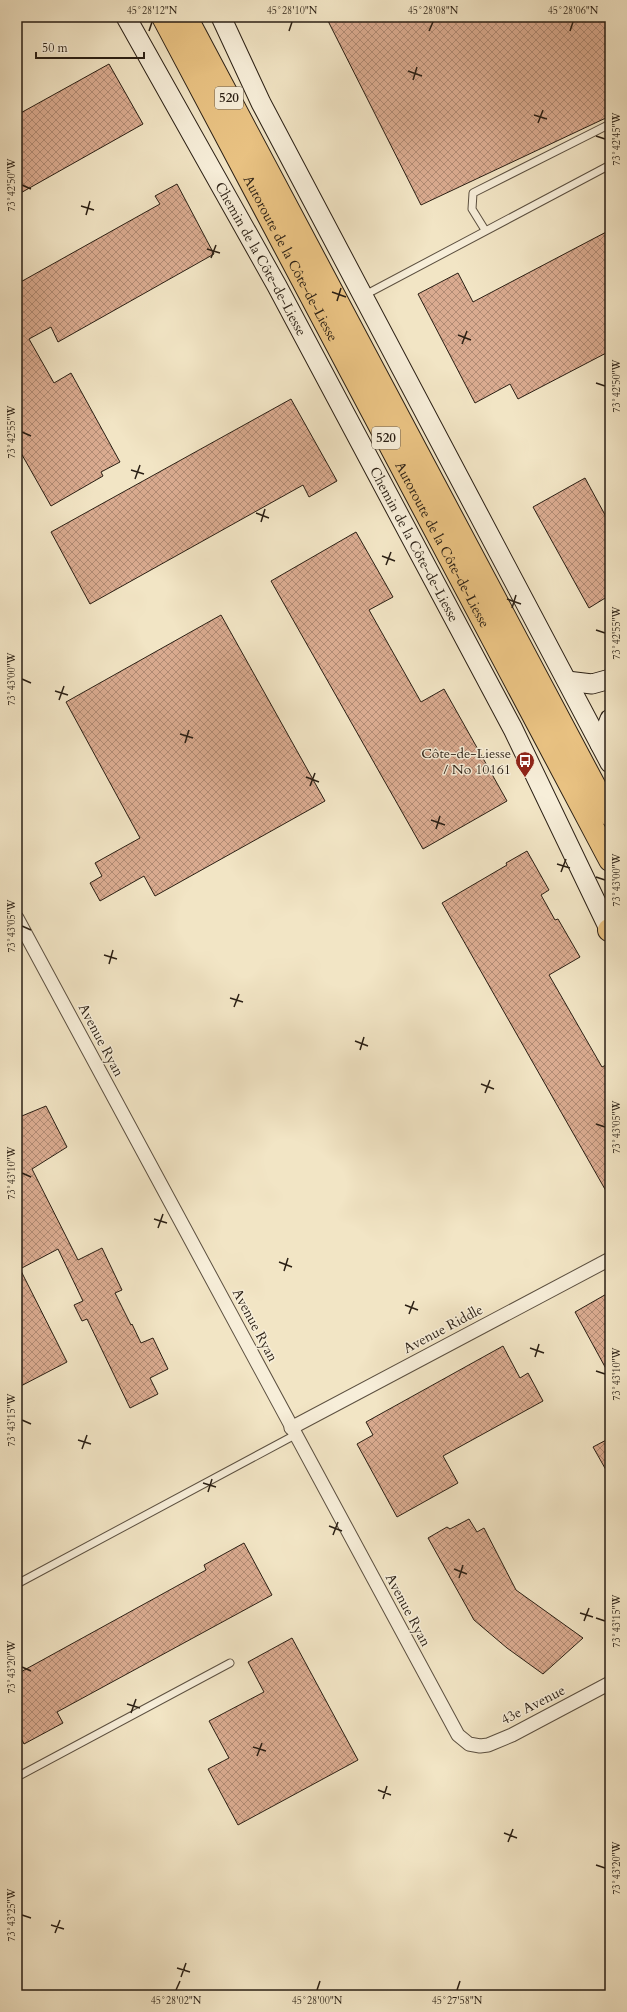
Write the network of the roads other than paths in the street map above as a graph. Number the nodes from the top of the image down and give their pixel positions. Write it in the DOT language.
graph roads {
  1 [pos="126,17"];
  2 [pos="163,17"];
  3 [pos="186,17"];
  4 [pos="221,17"];
  5 [pos="610,124"];
  6 [pos="610,165"];
  7 [pos="485,230"];
  8 [pos="363,296"];
  9 [pos="610,679"];
  10 [pos="567,681"];
  11 [pos="610,719"];
  12 [pos="600,744"];
  13 [pos="610,763"];
  14 [pos="610,815"];
  15 [pos="610,860"];
  16 [pos="17,918"];
  17 [pos="610,930"];
  18 [pos="610,1259"];
  19 [pos="293,1431"];
  20 [pos="17,1584"];
  21 [pos="230,1663"];
  22 [pos="610,1683"];
  23 [pos="469,1744"];
  24 [pos="17,1778"];
  1 -- 17 [label="main road, Chemin de la Côte-de-Liesse"];
  2 -- 15 [label="highway, Autoroute de la Côte-de-Liesse / 520"];
  3 -- 14 [label="highway, Autoroute de la Côte-de-Liesse / 520"];
  4 -- 8 [label="main road"];
  5 -- 7 [label="lane"];
  6 -- 7 [label="lane"];
  7 -- 8 [label="lane"];
  8 -- 10 [label="main road"];
  9 -- 10 [label="main road"];
  10 -- 12 [label="main road"];
  11 -- 12 [label="main road"];
  12 -- 13 [label="main road"];
  16 -- 19 [label="street, Avenue Ryan"];
  18 -- 19 [label="street, Avenue Riddle"];
  19 -- 20 [label="lane"];
  19 -- 23 [label="street, Avenue Ryan"];
  21 -- 24 [label="lane"];
  22 -- 23 [label="street, 43e Avenue"];
}
